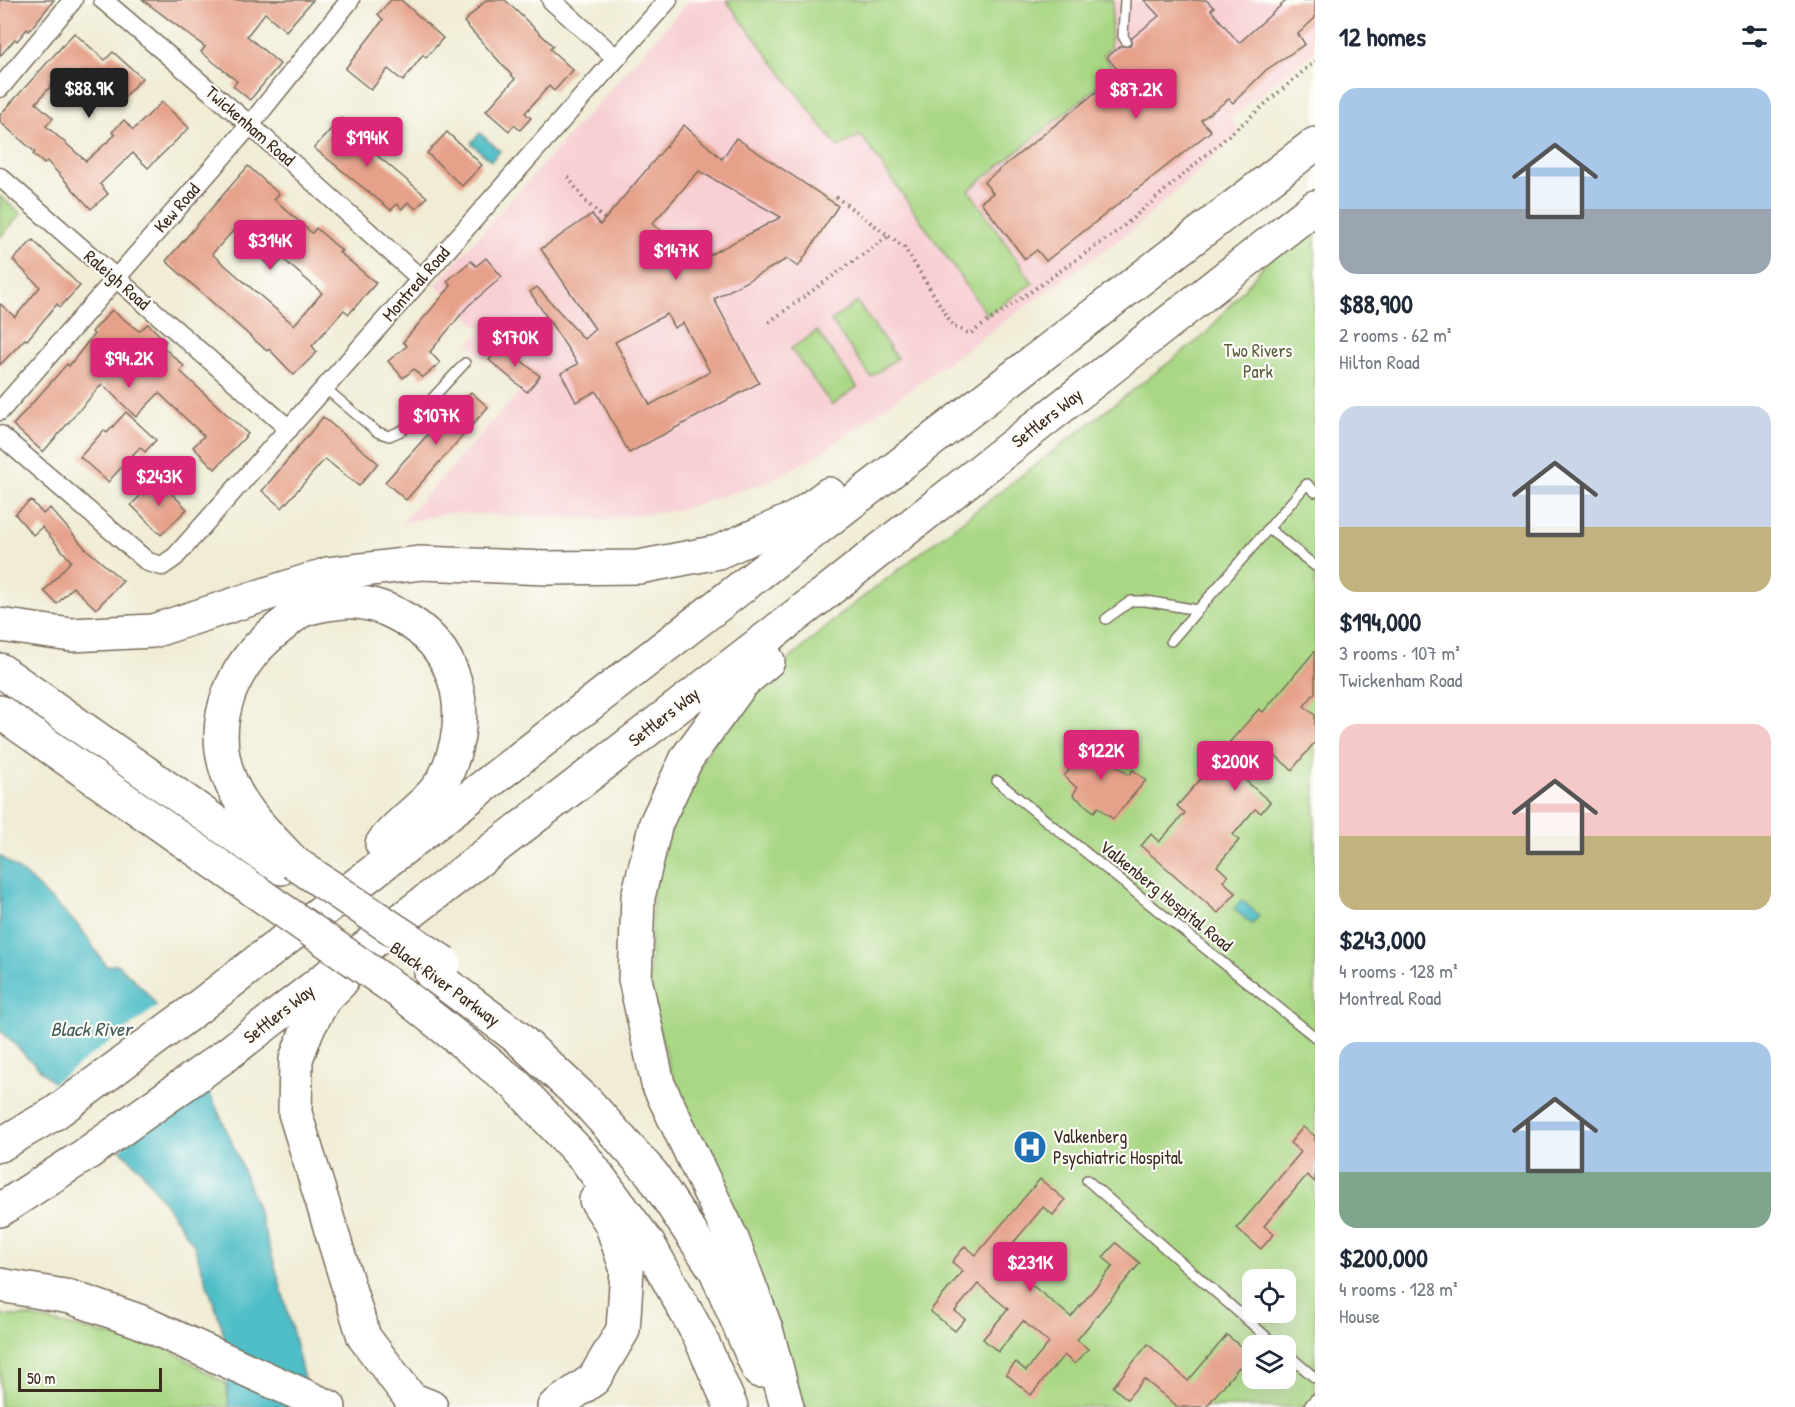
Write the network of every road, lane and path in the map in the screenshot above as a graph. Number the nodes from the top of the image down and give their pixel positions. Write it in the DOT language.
graph roads {
  1 [pos="74,0"];
  2 [pos="103,0"];
  3 [pos="350,0"];
  4 [pos="551,0"];
  5 [pos="668,0"];
  6 [pos="1125,0"];
  7 [pos="1126,41"];
  8 [pos="616,58"];
  9 [pos="1315,61"];
  10 [pos="0,88"];
  11 [pos="250,125"];
  12 [pos="1315,144"];
  13 [pos="0,177"];
  14 [pos="568,177"];
  15 [pos="836,197"];
  16 [pos="1312,210"];
  17 [pos="605,219"];
  18 [pos="890,235"];
  19 [pos="116,279"];
  20 [pos="421,279"];
  21 [pos="769,322"];
  22 [pos="465,363"];
  23 [pos="325,388"];
  24 [pos="987,398"];
  25 [pos="0,411"];
  26 [pos="289,429"];
  27 [pos="0,435"];
  28 [pos="1315,492"];
  29 [pos="1269,528"];
  30 [pos="1315,566"];
  31 [pos="824,594"];
  32 [pos="1198,610"];
  33 [pos="1106,619"];
  34 [pos="0,625"];
  35 [pos="1171,641"];
  36 [pos="0,670"];
  37 [pos="0,712"];
  38 [pos="997,781"];
  39 [pos="288,866"];
  40 [pos="347,891"];
  41 [pos="417,907"];
  42 [pos="429,1014"];
  43 [pos="1315,1037"];
  44 [pos="0,1145"];
  45 [pos="1087,1180"];
  46 [pos="0,1210"];
  47 [pos="0,1285"];
  48 [pos="1264,1335"];
  49 [pos="1296,1362"];
  50 [pos="1315,1378"];
  51 [pos="1315,1399"];
  52 [pos="329,1407"];
  53 [pos="431,1407"];
  54 [pos="554,1407"];
  55 [pos="731,1407"];
  56 [pos="769,1407"];
  57 [pos="787,1407"];
  58 [pos="1308,1407"];
  1 -- 10 [label="street"];
  2 -- 11 [label="street, Twickenham Road"];
  3 -- 11 [label="street, Kew Road"];
  4 -- 8 [label="street"];
  5 -- 8 [label="street, Montreal Road"];
  6 -- 7 [label="lane"];
  8 -- 20 [label="street, Montreal Road"];
  9 -- 18 [label="path"];
  11 -- 19 [label="street, Kew Road"];
  11 -- 20 [label="street, Twickenham Road"];
  12 -- 24 [label="highway"];
  13 -- 19 [label="street, Raleigh Road"];
  14 -- 17 [label="path"];
  15 -- 18 [label="path"];
  16 -- 31 [label="highway, Settlers Way"];
  18 -- 21 [label="path"];
  19 -- 25 [label="street, Kew Road"];
  19 -- 26 [label="street, Raleigh Road"];
  20 -- 23 [label="street, Montreal Road"];
  22 -- 23 [label="lane"];
  23 -- 26 [label="street, Montreal Road"];
  24 -- 34 [label="highway"];
  24 -- 40 [label="highway"];
  26 -- 27 [label="street, Montreal Road"];
  28 -- 29 [label="lane"];
  29 -- 30 [label="lane"];
  29 -- 32 [label="lane"];
  31 -- 41 [label="highway, Settlers Way"];
  31 -- 57 [label="highway"];
  32 -- 33 [label="lane"];
  32 -- 35 [label="lane"];
  36 -- 39 [label="highway, Black River Parkway"];
  37 -- 42 [label="highway, Black River Parkway, bridge"];
  38 -- 43 [label="lane, Valkenberg Hospital Road"];
  39 -- 40 [label="highway"];
  39 -- 56 [label="highway, Black River Parkway"];
  40 -- 44 [label="highway"];
  41 -- 46 [label="highway, Settlers Way"];
  41 -- 53 [label="highway"];
  42 -- 54 [label="highway"];
  42 -- 55 [label="highway, Black River Parkway"];
  45 -- 48 [label="lane"];
  47 -- 52 [label="highway"];
  49 -- 50 [label="lane"];
  51 -- 58 [label="lane"];
}
